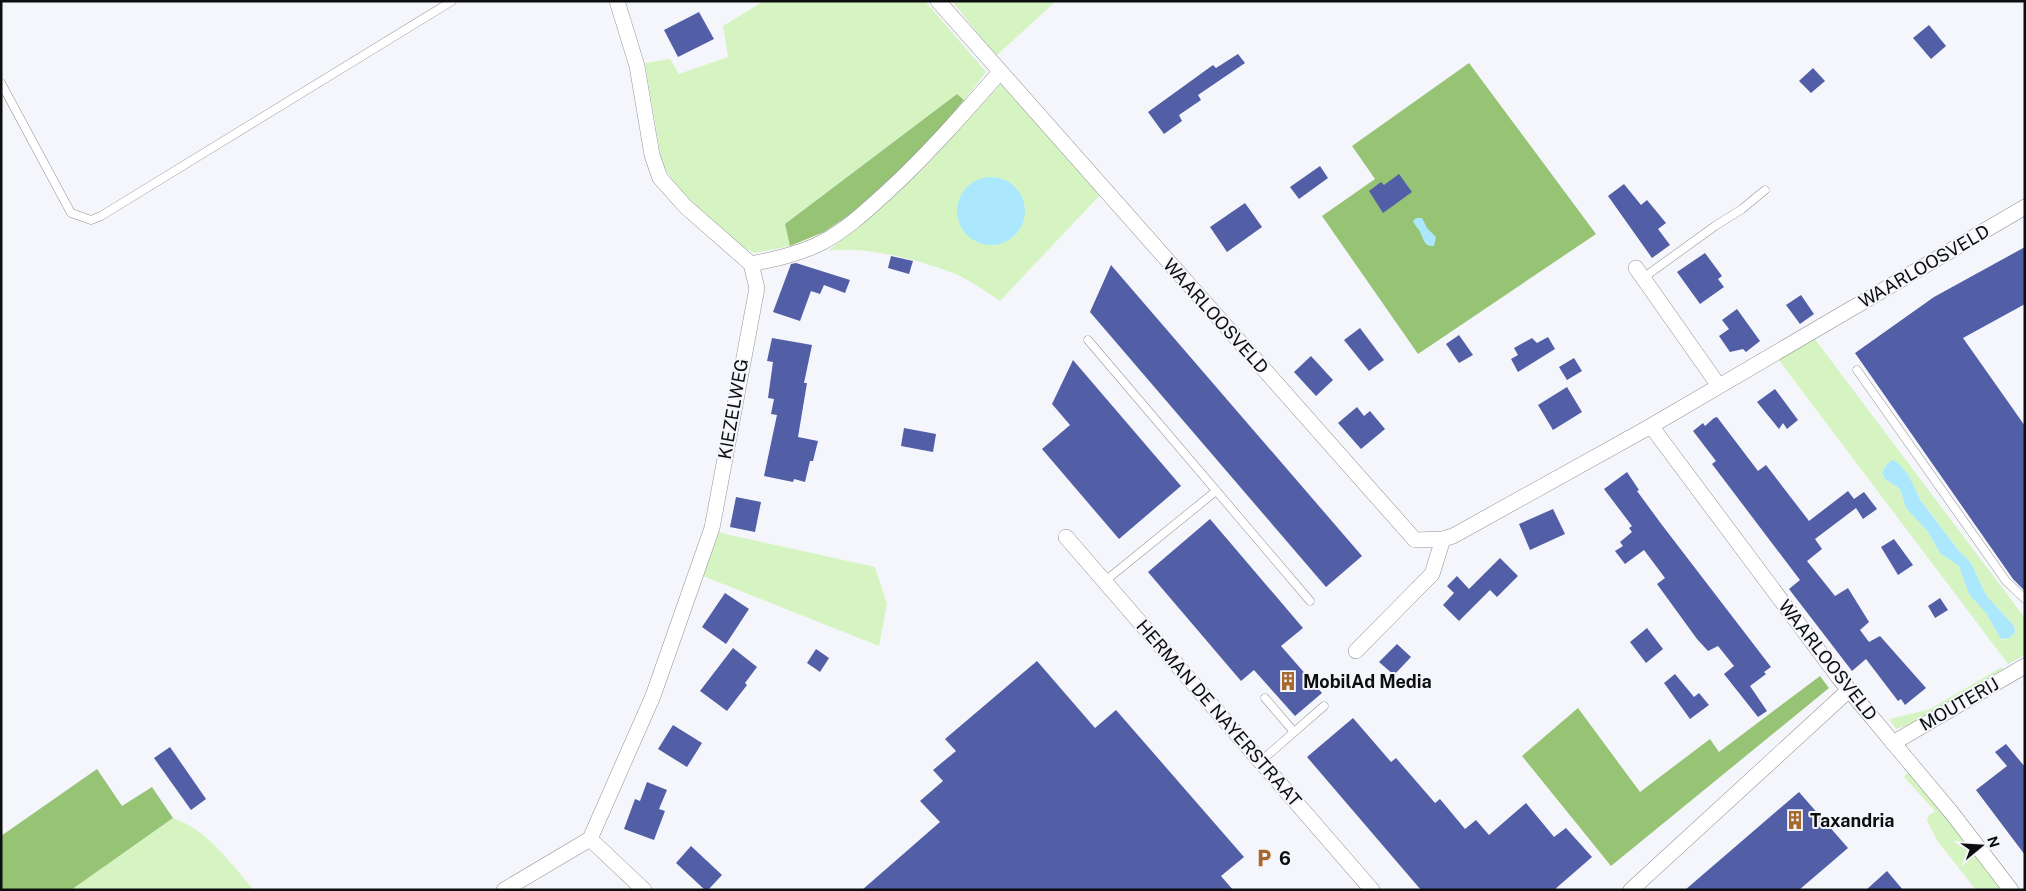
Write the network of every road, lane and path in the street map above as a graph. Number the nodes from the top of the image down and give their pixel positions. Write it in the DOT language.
graph roads {
  1 [pos="452,1"];
  2 [pos="617,1"];
  3 [pos="938,1"];
  4 [pos="1000,72"];
  5 [pos="1,83"];
  6 [pos="1765,190"];
  7 [pos="2025,207"];
  8 [pos="751,264"];
  9 [pos="1639,273"];
  10 [pos="1088,340"];
  11 [pos="1857,370"];
  12 [pos="1719,386"];
  13 [pos="1652,426"];
  14 [pos="1216,491"];
  15 [pos="1066,537"];
  16 [pos="1442,539"];
  17 [pos="1105,581"];
  18 [pos="2025,599"];
  19 [pos="1310,602"];
  20 [pos="1356,650"];
  21 [pos="2025,666"];
  22 [pos="1849,690"];
  23 [pos="1264,698"];
  24 [pos="1324,706"];
  25 [pos="1294,732"];
  26 [pos="1892,743"];
  27 [pos="1261,761"];
  28 [pos="590,839"];
  29 [pos="504,890"];
  30 [pos="644,890"];
  31 [pos="1372,890"];
  32 [pos="1631,890"];
  33 [pos="2011,890"];
  1 -- 5 [label="lane"];
  2 -- 8 [label="street"];
  3 -- 4 [label="street, WAARLOOSVELD"];
  4 -- 8 [label="street"];
  4 -- 16 [label="street, WAARLOOSVELD"];
  6 -- 9 [label="lane"];
  7 -- 12 [label="street, WAARLOOSVELD"];
  8 -- 28 [label="street, KIEZELWEG"];
  9 -- 12 [label="street"];
  10 -- 14 [label="lane"];
  11 -- 18 [label="lane"];
  12 -- 13 [label="street, WAARLOOSVELD"];
  13 -- 16 [label="street, WAARLOOSVELD"];
  13 -- 22 [label="street, WAARLOOSVELD"];
  14 -- 17 [label="lane"];
  14 -- 19 [label="lane"];
  15 -- 17 [label="street, HERMAN DE NAYERSTRAAT"];
  16 -- 20 [label="street"];
  17 -- 27 [label="street, HERMAN DE NAYERSTRAAT"];
  21 -- 26 [label="street, MOUTERIJ"];
  22 -- 26 [label="street, WAARLOOSVELD"];
  22 -- 32 [label="street"];
  23 -- 25 [label="lane"];
  24 -- 25 [label="lane"];
  25 -- 27 [label="lane"];
  26 -- 33 [label="street, WAARLOOSVELD"];
  27 -- 31 [label="street, HERMAN DE NAYERSTRAAT"];
  28 -- 29 [label="street"];
  28 -- 30 [label="street"];
}
